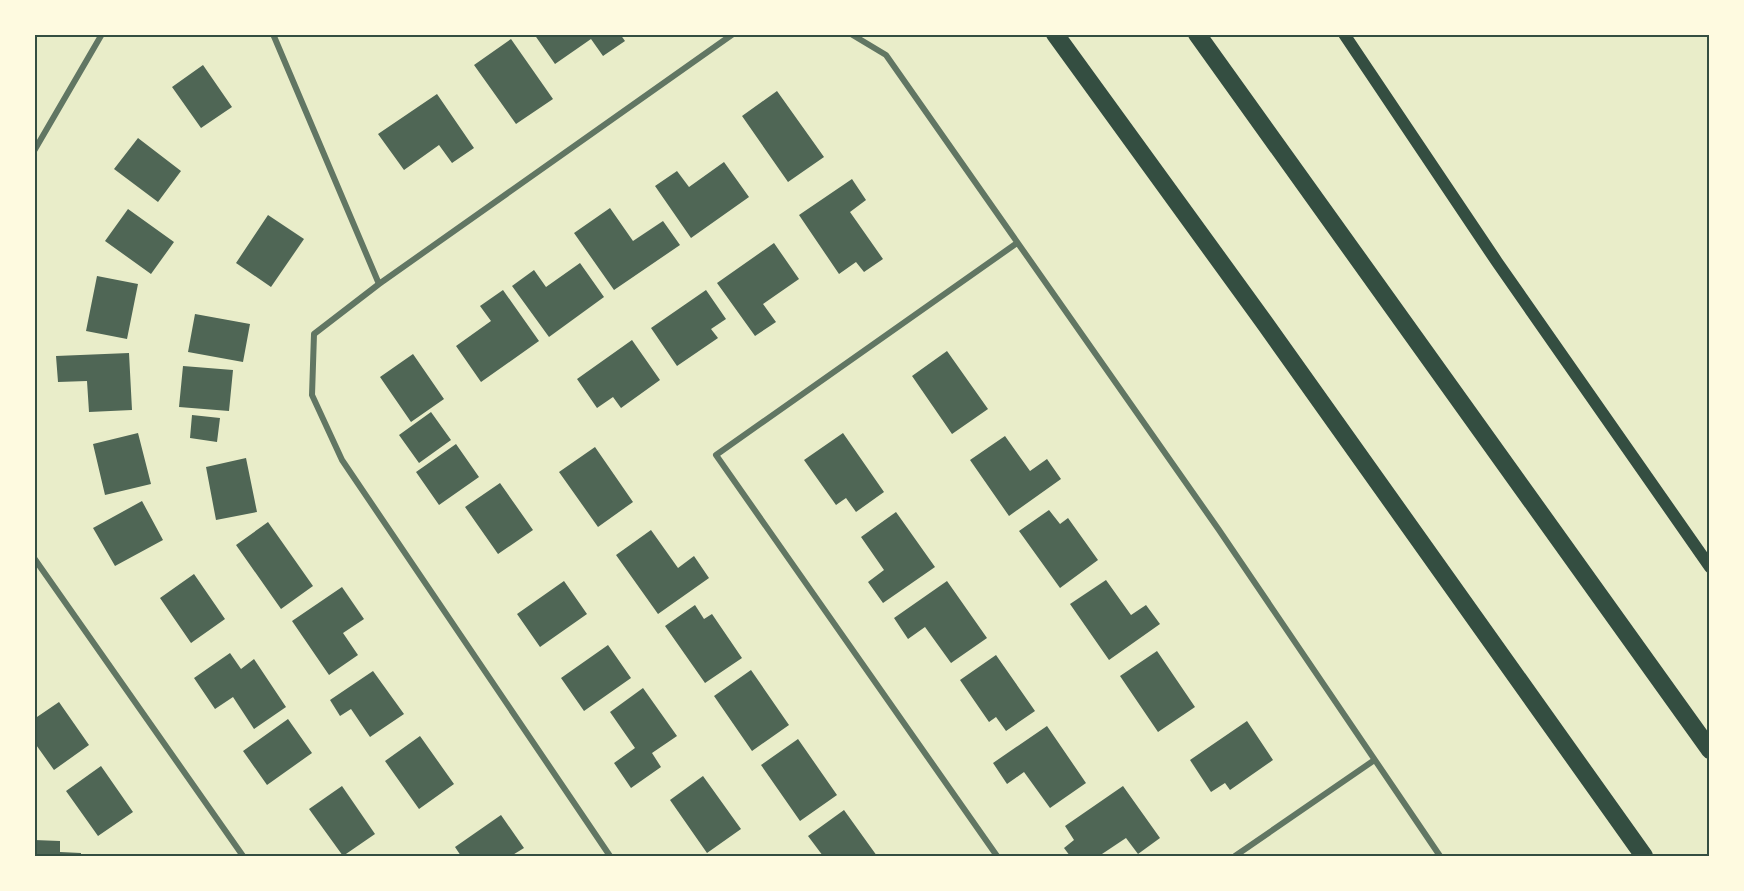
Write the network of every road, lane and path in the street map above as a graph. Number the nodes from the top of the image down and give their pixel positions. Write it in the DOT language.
graph roads {
  1 [pos="102,34"];
  2 [pos="273,34"];
  3 [pos="733,34"];
  4 [pos="851,34"];
  5 [pos="1055,34"];
  6 [pos="1197,34"];
  7 [pos="1344,34"];
  8 [pos="34,151"];
  9 [pos="1017,243"];
  10 [pos="379,284"];
  11 [pos="34,558"];
  12 [pos="1710,567"];
  13 [pos="1710,750"];
  14 [pos="1373,761"];
  15 [pos="243,856"];
  16 [pos="610,856"];
  17 [pos="997,856"];
  18 [pos="1234,856"];
  19 [pos="1440,856"];
  20 [pos="1644,856"];
  1 -- 8 [label="street"];
  2 -- 10 [label="street"];
  3 -- 10 [label="street"];
  4 -- 9 [label="street"];
  5 -- 20 [label="highway"];
  6 -- 13 [label="highway"];
  7 -- 12 [label="main road"];
  9 -- 14 [label="street"];
  9 -- 17 [label="street"];
  10 -- 16 [label="street"];
  11 -- 15 [label="street"];
  14 -- 18 [label="street"];
  14 -- 19 [label="street"];
}
